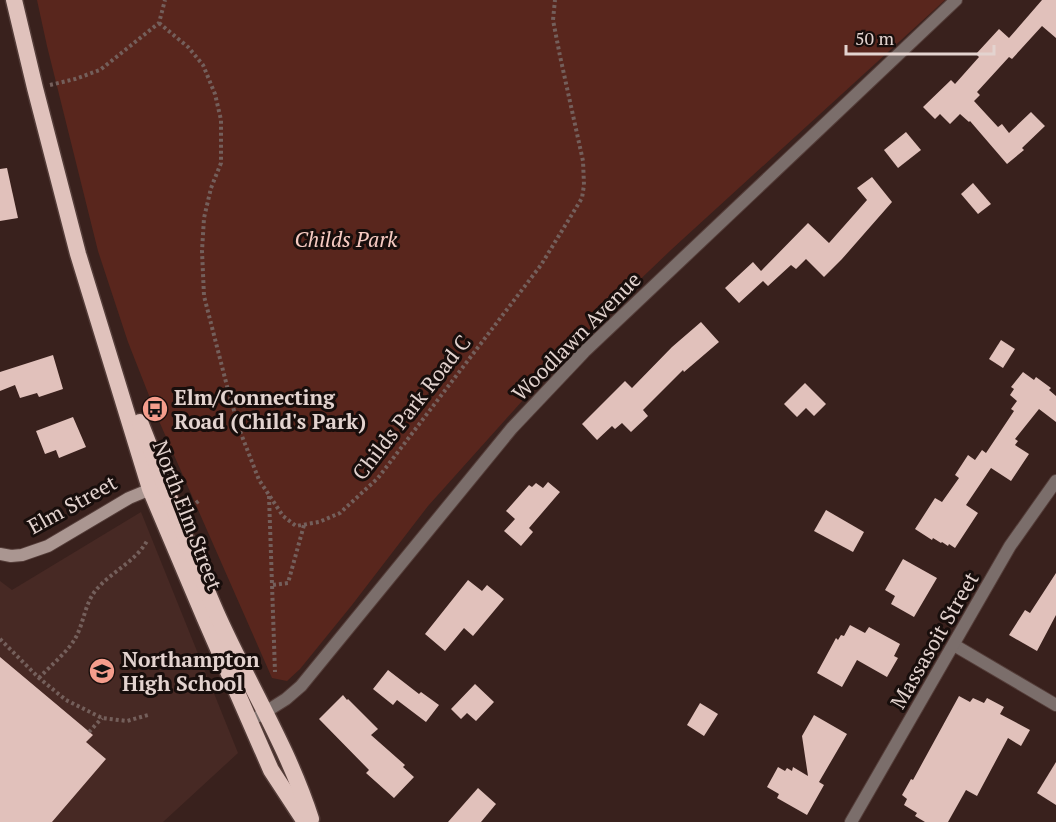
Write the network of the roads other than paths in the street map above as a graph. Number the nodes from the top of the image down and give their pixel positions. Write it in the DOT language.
graph roads {
  1 [pos="14,0"];
  2 [pos="956,0"];
  3 [pos="1056,481"];
  4 [pos="158,486"];
  5 [pos="0,554"];
  6 [pos="954,645"];
  7 [pos="1056,705"];
  8 [pos="258,716"];
  9 [pos="304,822"];
  10 [pos="312,822"];
  11 [pos="851,822"];
  1 -- 4 [label="highway, North Elm Street"];
  2 -- 8 [label="street, Woodlawn Avenue"];
  3 -- 6 [label="street, Massasoit Street"];
  4 -- 5 [label="main road, Elm Street"];
  4 -- 8 [label="highway, North Elm Street"];
  6 -- 7 [label="street"];
  6 -- 11 [label="street, Massasoit Street"];
  8 -- 9 [label="highway"];
  8 -- 10 [label="highway"];
}
